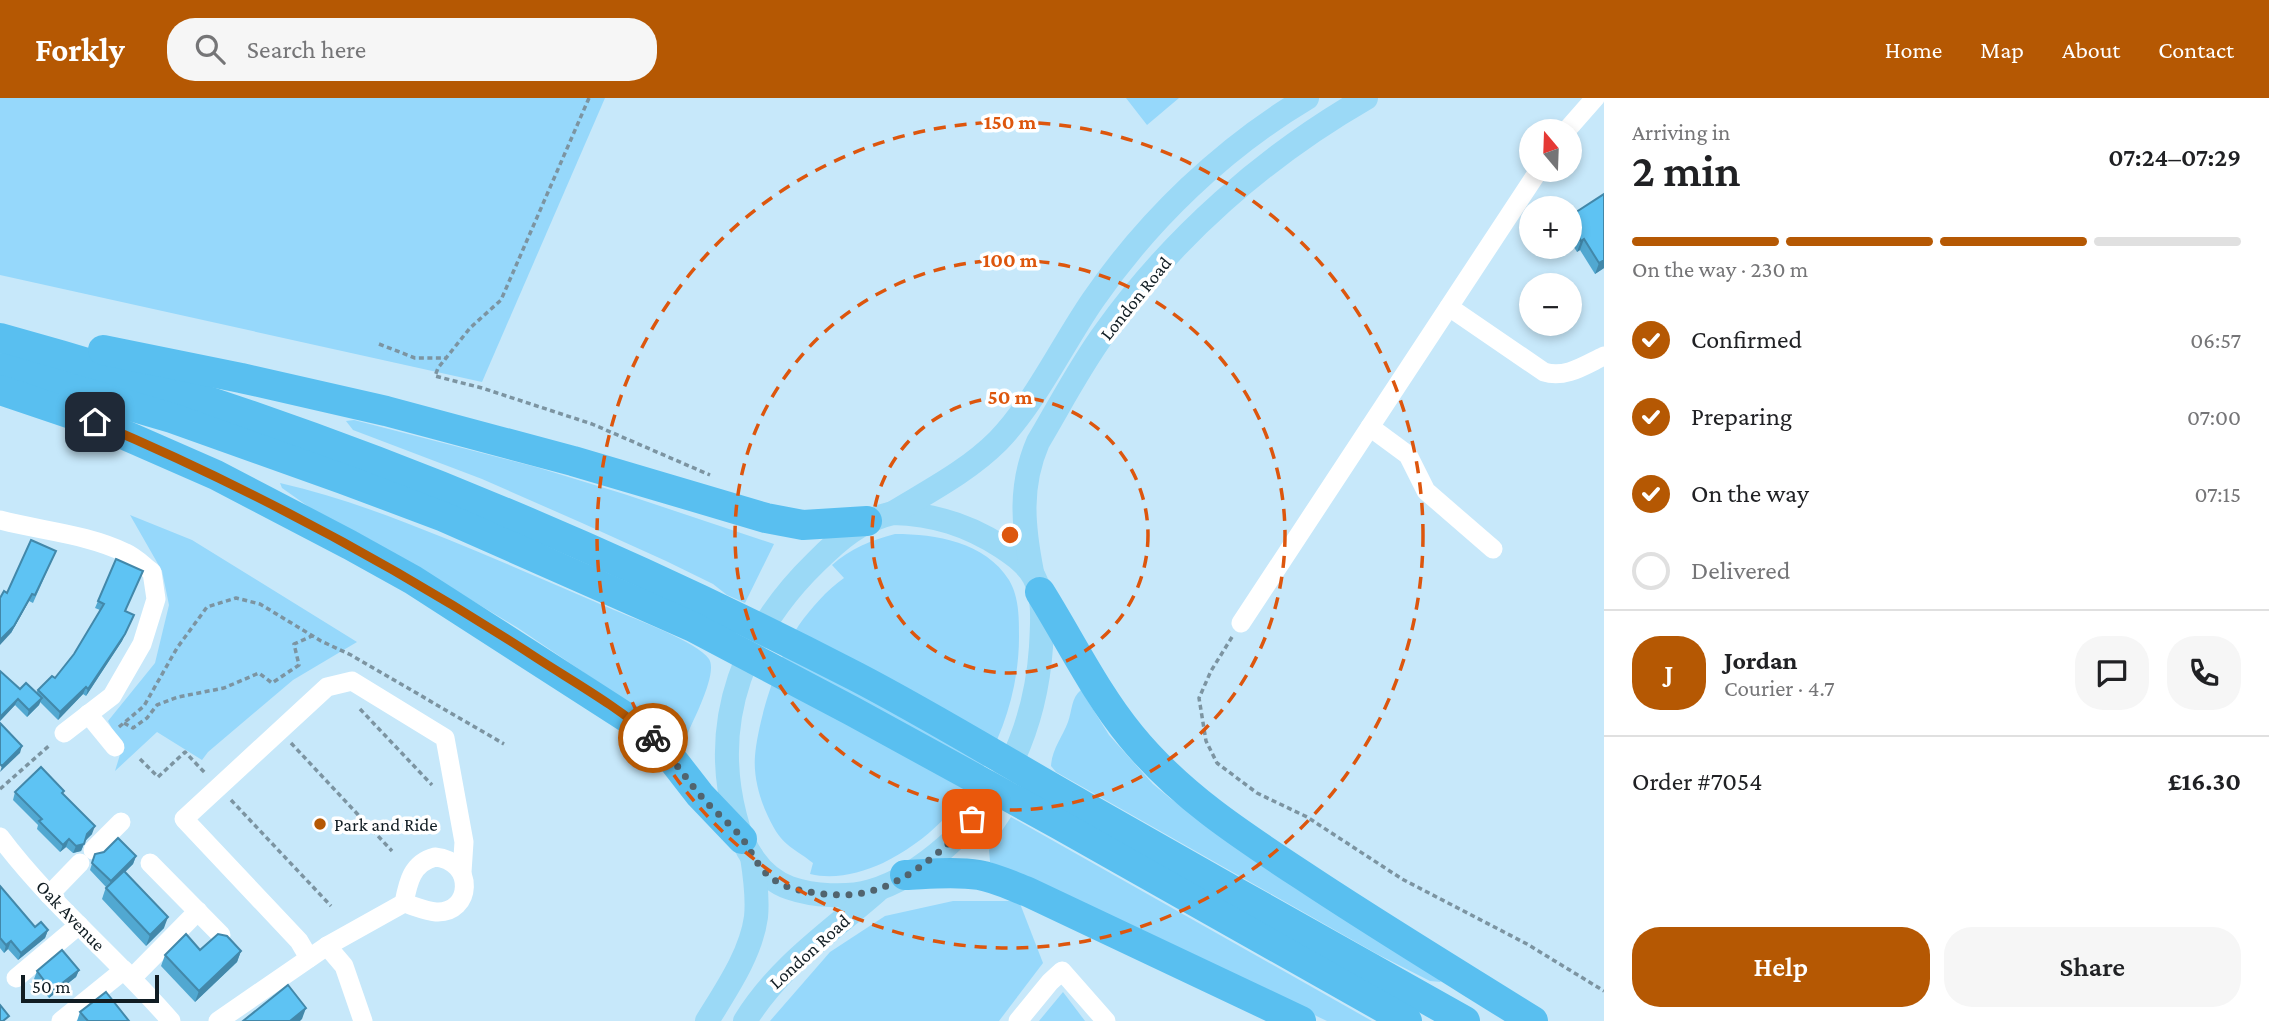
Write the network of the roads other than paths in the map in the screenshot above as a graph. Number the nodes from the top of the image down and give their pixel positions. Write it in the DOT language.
graph roads {
  1 [pos="1307,98"];
  2 [pos="1366,98"];
  3 [pos="1595,98"];
  4 [pos="1577,119"];
  5 [pos="1531,182"];
  6 [pos="1449,307"];
  7 [pos="2,349"];
  8 [pos="1604,356"];
  9 [pos="0,390"];
  10 [pos="1370,427"];
  11 [pos="880,517"];
  12 [pos="0,520"];
  13 [pos="1493,548"];
  14 [pos="1036,582"];
  15 [pos="1241,623"];
  16 [pos="88,714"];
  17 [pos="64,733"];
  18 [pos="111,742"];
  19 [pos="1067,813"];
  20 [pos="121,822"];
  21 [pos="2,845"];
  22 [pos="747,848"];
  23 [pos="150,863"];
  24 [pos="461,873"];
  25 [pos="893,882"];
  26 [pos="49,895"];
  27 [pos="404,904"];
  28 [pos="198,911"];
  29 [pos="79,925"];
  30 [pos="221,935"];
  31 [pos="327,946"];
  32 [pos="309,958"];
  33 [pos="128,974"];
  34 [pos="16,978"];
  35 [pos="61,1021"];
  36 [pos="172,1021"];
  37 [pos="218,1021"];
  38 [pos="363,1021"];
  39 [pos="707,1021"];
  40 [pos="745,1021"];
  41 [pos="1018,1021"];
  42 [pos="1106,1021"];
  43 [pos="1301,1021"];
  44 [pos="1407,1021"];
  45 [pos="1465,1021"];
  46 [pos="1533,1021"];
  1 -- 11 [label="main road, London Road"];
  2 -- 14 [label="main road, London Road"];
  3 -- 4 [label="street"];
  5 -- 6 [label="street"];
  6 -- 8 [label="street"];
  6 -- 10 [label="street"];
  7 -- 11 [label="highway"];
  7 -- 19 [label="highway"];
  9 -- 22 [label="highway"];
  10 -- 13 [label="street"];
  10 -- 15 [label="street"];
  11 -- 14 [label="main road"];
  11 -- 22 [label="main road, London Road"];
  12 -- 16 [label="street"];
  14 -- 25 [label="main road, London Road"];
  14 -- 46 [label="highway"];
  16 -- 17 [label="street"];
  16 -- 18 [label="street"];
  19 -- 44 [label="highway"];
  19 -- 45 [label="highway"];
  20 -- 26 [label="street"];
  21 -- 26 [label="street, Oak Avenue"];
  22 -- 25 [label="main road"];
  22 -- 39 [label="main road, London Road"];
  23 -- 28 [label="street"];
  24 -- 27 [label="street"];
  24 -- 27 [label="street"];
  24 -- 32 [label="street"];
  25 -- 40 [label="main road, London Road"];
  25 -- 43 [label="highway"];
  26 -- 29 [label="street, Oak Avenue"];
  27 -- 31 [label="street"];
  28 -- 30 [label="street"];
  28 -- 33 [label="street"];
  29 -- 33 [label="street, Oak Avenue"];
  29 -- 34 [label="street"];
  31 -- 32 [label="street"];
  31 -- 38 [label="street"];
  32 -- 37 [label="street"];
  33 -- 35 [label="street"];
  33 -- 36 [label="street, Oak Avenue"];
  41 -- 42 [label="street"];
}
